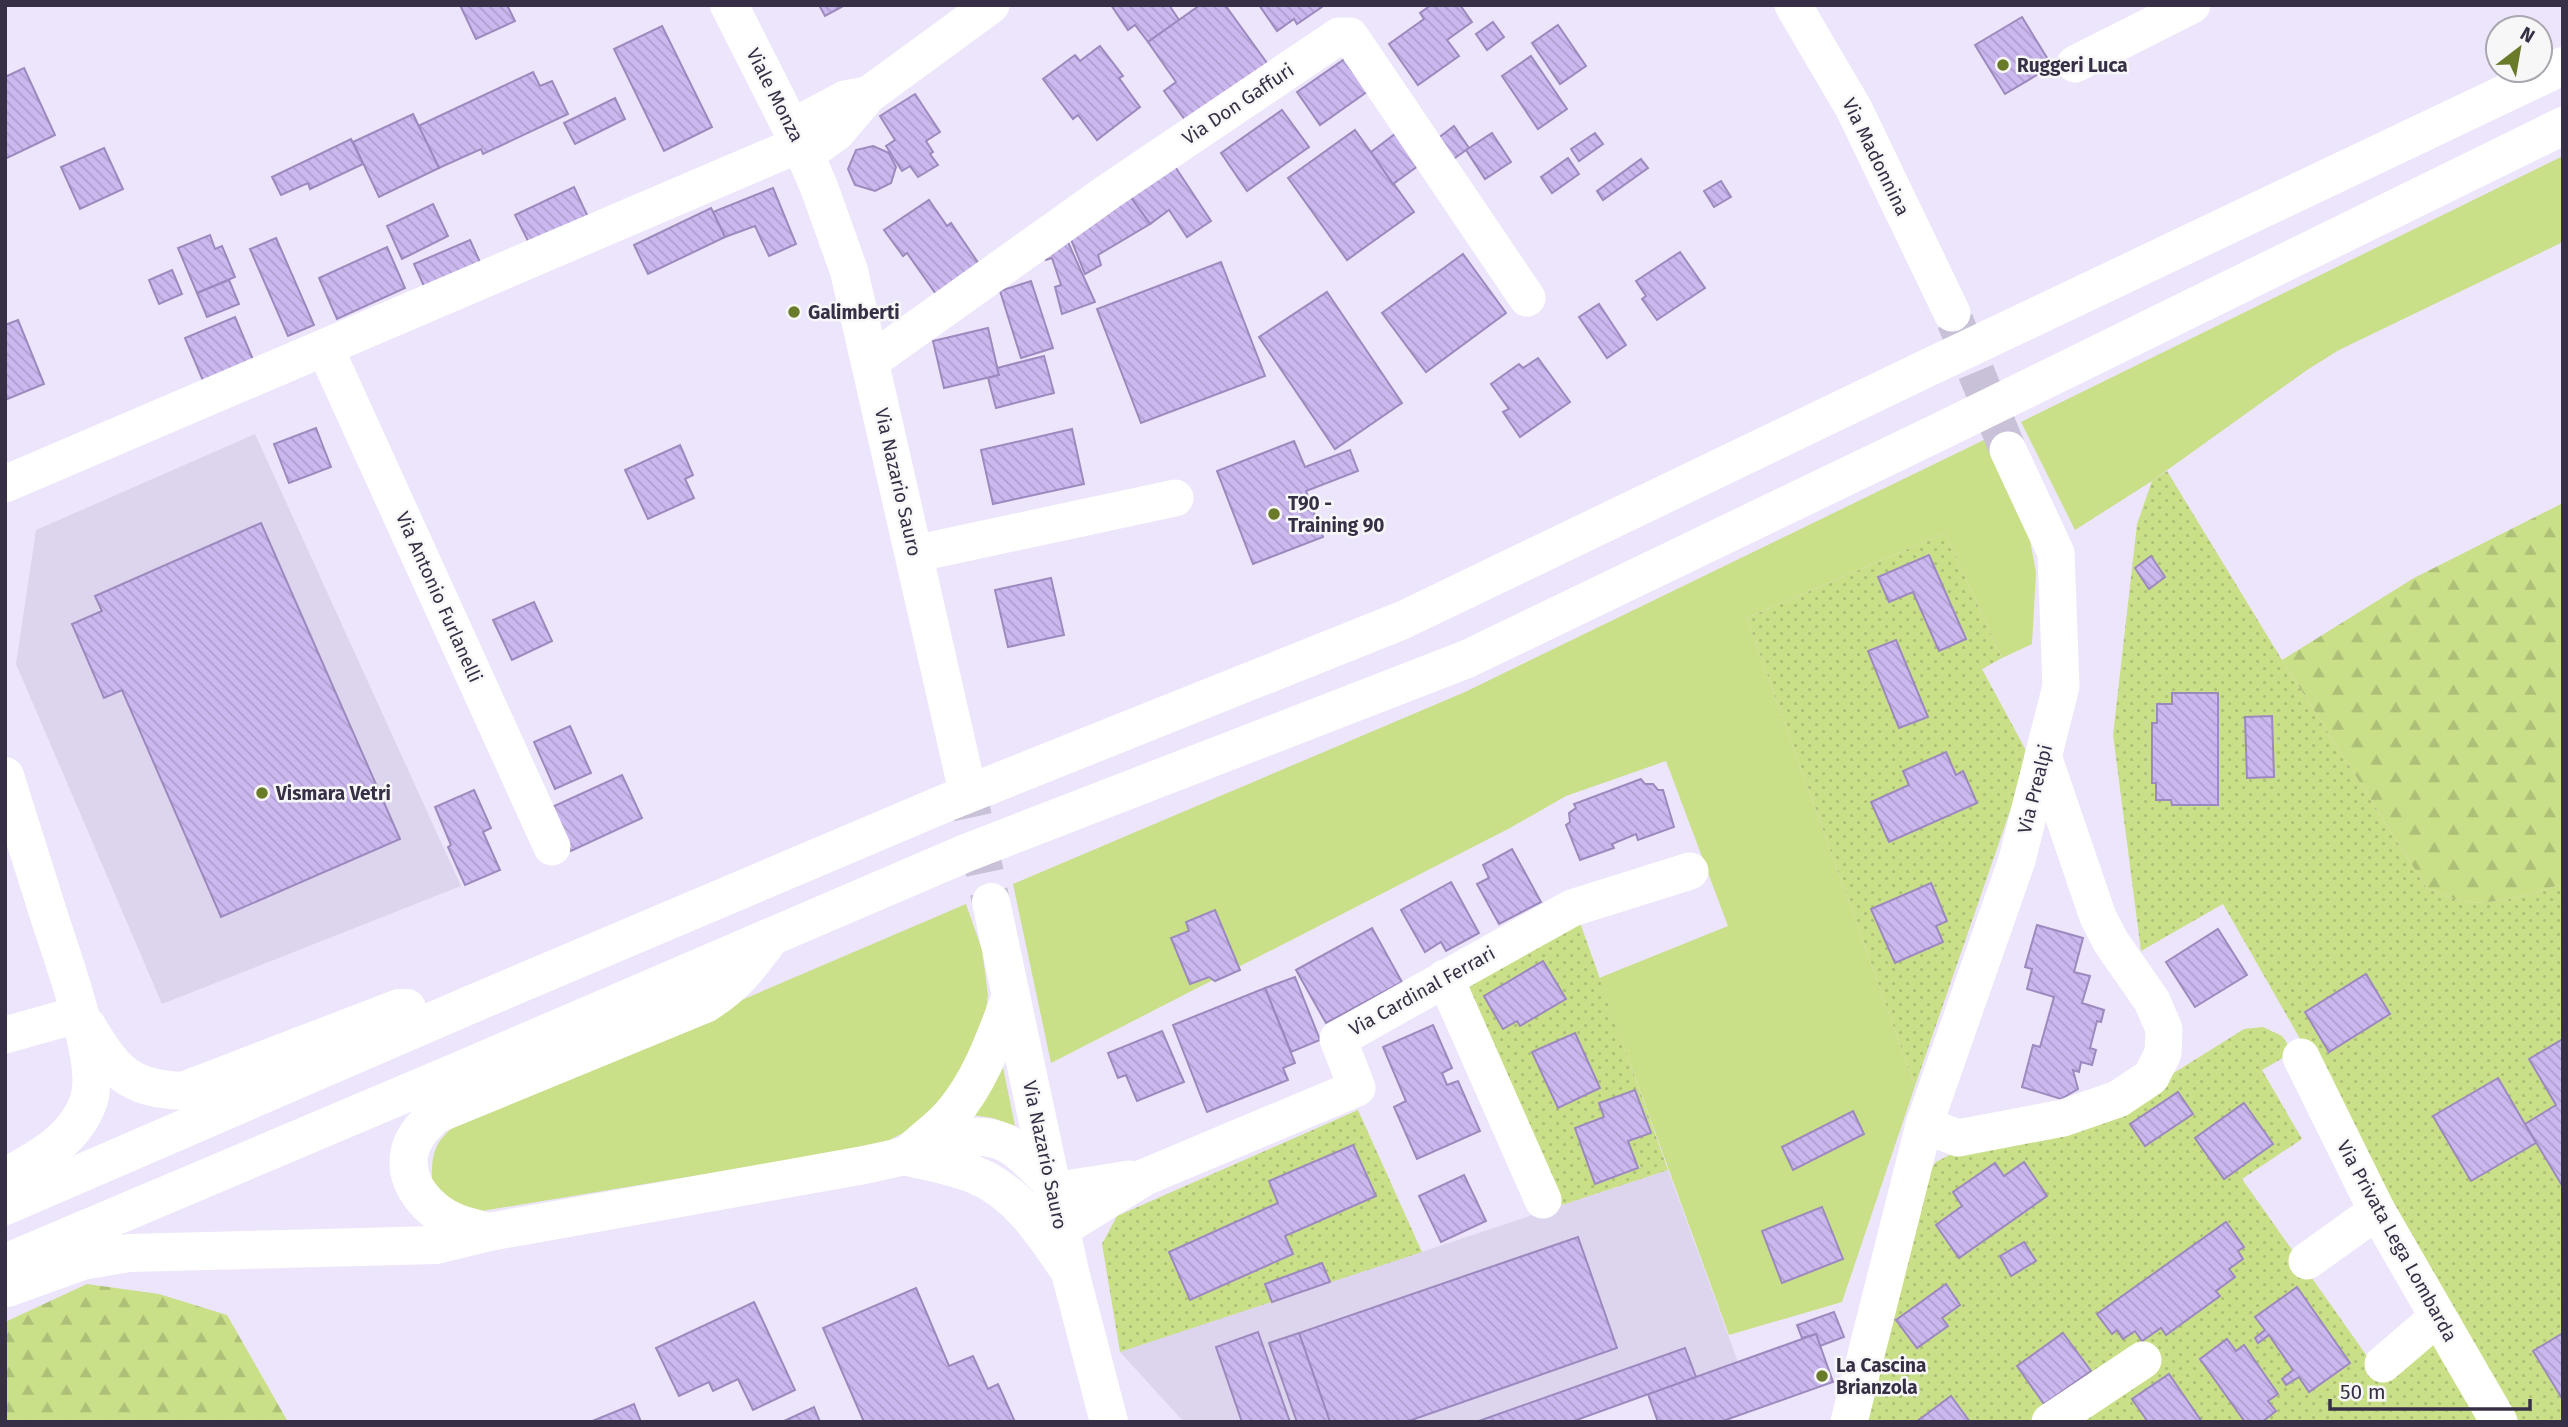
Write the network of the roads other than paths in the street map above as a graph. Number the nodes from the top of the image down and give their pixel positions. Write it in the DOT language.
graph roads {
  1 [pos="729,5"];
  2 [pos="991,5"];
  3 [pos="1793,5"];
  4 [pos="2192,5"];
  5 [pos="2075,64"];
  6 [pos="2563,66"];
  7 [pos="2563,126"];
  8 [pos="804,153"];
  9 [pos="1527,298"];
  10 [pos="1952,313"];
  11 [pos="326,348"];
  12 [pos="871,361"];
  13 [pos="2008,450"];
  14 [pos="43,469"];
  15 [pos="5,484"];
  16 [pos="1175,498"];
  17 [pos="5,510"];
  18 [pos="914,554"];
  19 [pos="2043,756"];
  20 [pos="5,776"];
  21 [pos="956,791"];
  22 [pos="552,846"];
  23 [pos="1690,871"];
  24 [pos="991,902"];
  25 [pos="771,937"];
  26 [pos="1445,978"];
  27 [pos="1011,996"];
  28 [pos="472,1004"];
  29 [pos="80,1014"];
  30 [pos="5,1035"];
  31 [pos="2301,1057"];
  32 [pos="1924,1125"];
  33 [pos="905,1156"];
  34 [pos="1043,1167"];
  35 [pos="975,1175"];
  36 [pos="5,1177"];
  37 [pos="1145,1177"];
  38 [pos="1544,1200"];
  39 [pos="5,1206"];
  40 [pos="2377,1211"];
  41 [pos="1061,1229"];
  42 [pos="489,1232"];
  43 [pos="2307,1261"];
  44 [pos="5,1263"];
  45 [pos="1070,1272"];
  46 [pos="5,1289"];
  47 [pos="2438,1317"];
  48 [pos="2143,1360"];
  49 [pos="2383,1364"];
  50 [pos="1112,1417"];
  51 [pos="1849,1422"];
  52 [pos="2050,1422"];
  53 [pos="2499,1422"];
  1 -- 8 [label="main road, Viale Monza"];
  2 -- 8 [label="street"];
  3 -- 10 [label="street, Via Madonnina"];
  4 -- 5 [label="street"];
  6 -- 21 [label="main road"];
  7 -- 25 [label="main road"];
  8 -- 11 [label="street"];
  8 -- 12 [label="main road, Via Nazario Sauro"];
  9 -- 12 [label="street, Via Don Gaffuri"];
  11 -- 14 [label="street"];
  11 -- 22 [label="street, Via Antonio Furlanelli"];
  12 -- 18 [label="main road, Via Nazario Sauro"];
  13 -- 19 [label="street, Via Prealpi"];
  14 -- 15 [label="street"];
  14 -- 17 [label="street"];
  16 -- 18 [label="street"];
  18 -- 21 [label="main road, Via Nazario Sauro"];
  19 -- 32 [label="street, Via Prealpi"];
  19 -- 32 [label="street"];
  20 -- 29 [label="main road"];
  21 -- 28 [label="main road"];
  23 -- 26 [label="street, Via Cardinal Ferrari"];
  24 -- 27 [label="main road, Via Nazario Sauro"];
  25 -- 42 [label="main road"];
  25 -- 44 [label="main road"];
  26 -- 37 [label="street, Via Cardinal Ferrari"];
  26 -- 38 [label="street"];
  27 -- 33 [label="main road"];
  27 -- 34 [label="main road, Via Nazario Sauro"];
  28 -- 29 [label="main road"];
  28 -- 39 [label="main road"];
  29 -- 30 [label="street"];
  29 -- 36 [label="main road"];
  31 -- 40 [label="street, Via Privata Lega Lombarda"];
  32 -- 51 [label="street, Via Prealpi"];
  33 -- 34 [label="main road"];
  33 -- 35 [label="main road"];
  33 -- 42 [label="main road"];
  34 -- 35 [label="main road"];
  34 -- 37 [label="street, Via Cardinal Ferrari"];
  34 -- 41 [label="main road, Via Nazario Sauro"];
  35 -- 45 [label="main road"];
  37 -- 41 [label="street, Via Cardinal Ferrari"];
  40 -- 43 [label="street"];
  40 -- 47 [label="street, Via Privata Lega Lombarda"];
  41 -- 45 [label="main road, Via Nazario Sauro"];
  42 -- 46 [label="main road"];
  45 -- 50 [label="main road, Via Nazario Sauro"];
  47 -- 49 [label="street"];
  47 -- 53 [label="street, Via Privata Lega Lombarda"];
  48 -- 52 [label="street"];
}
